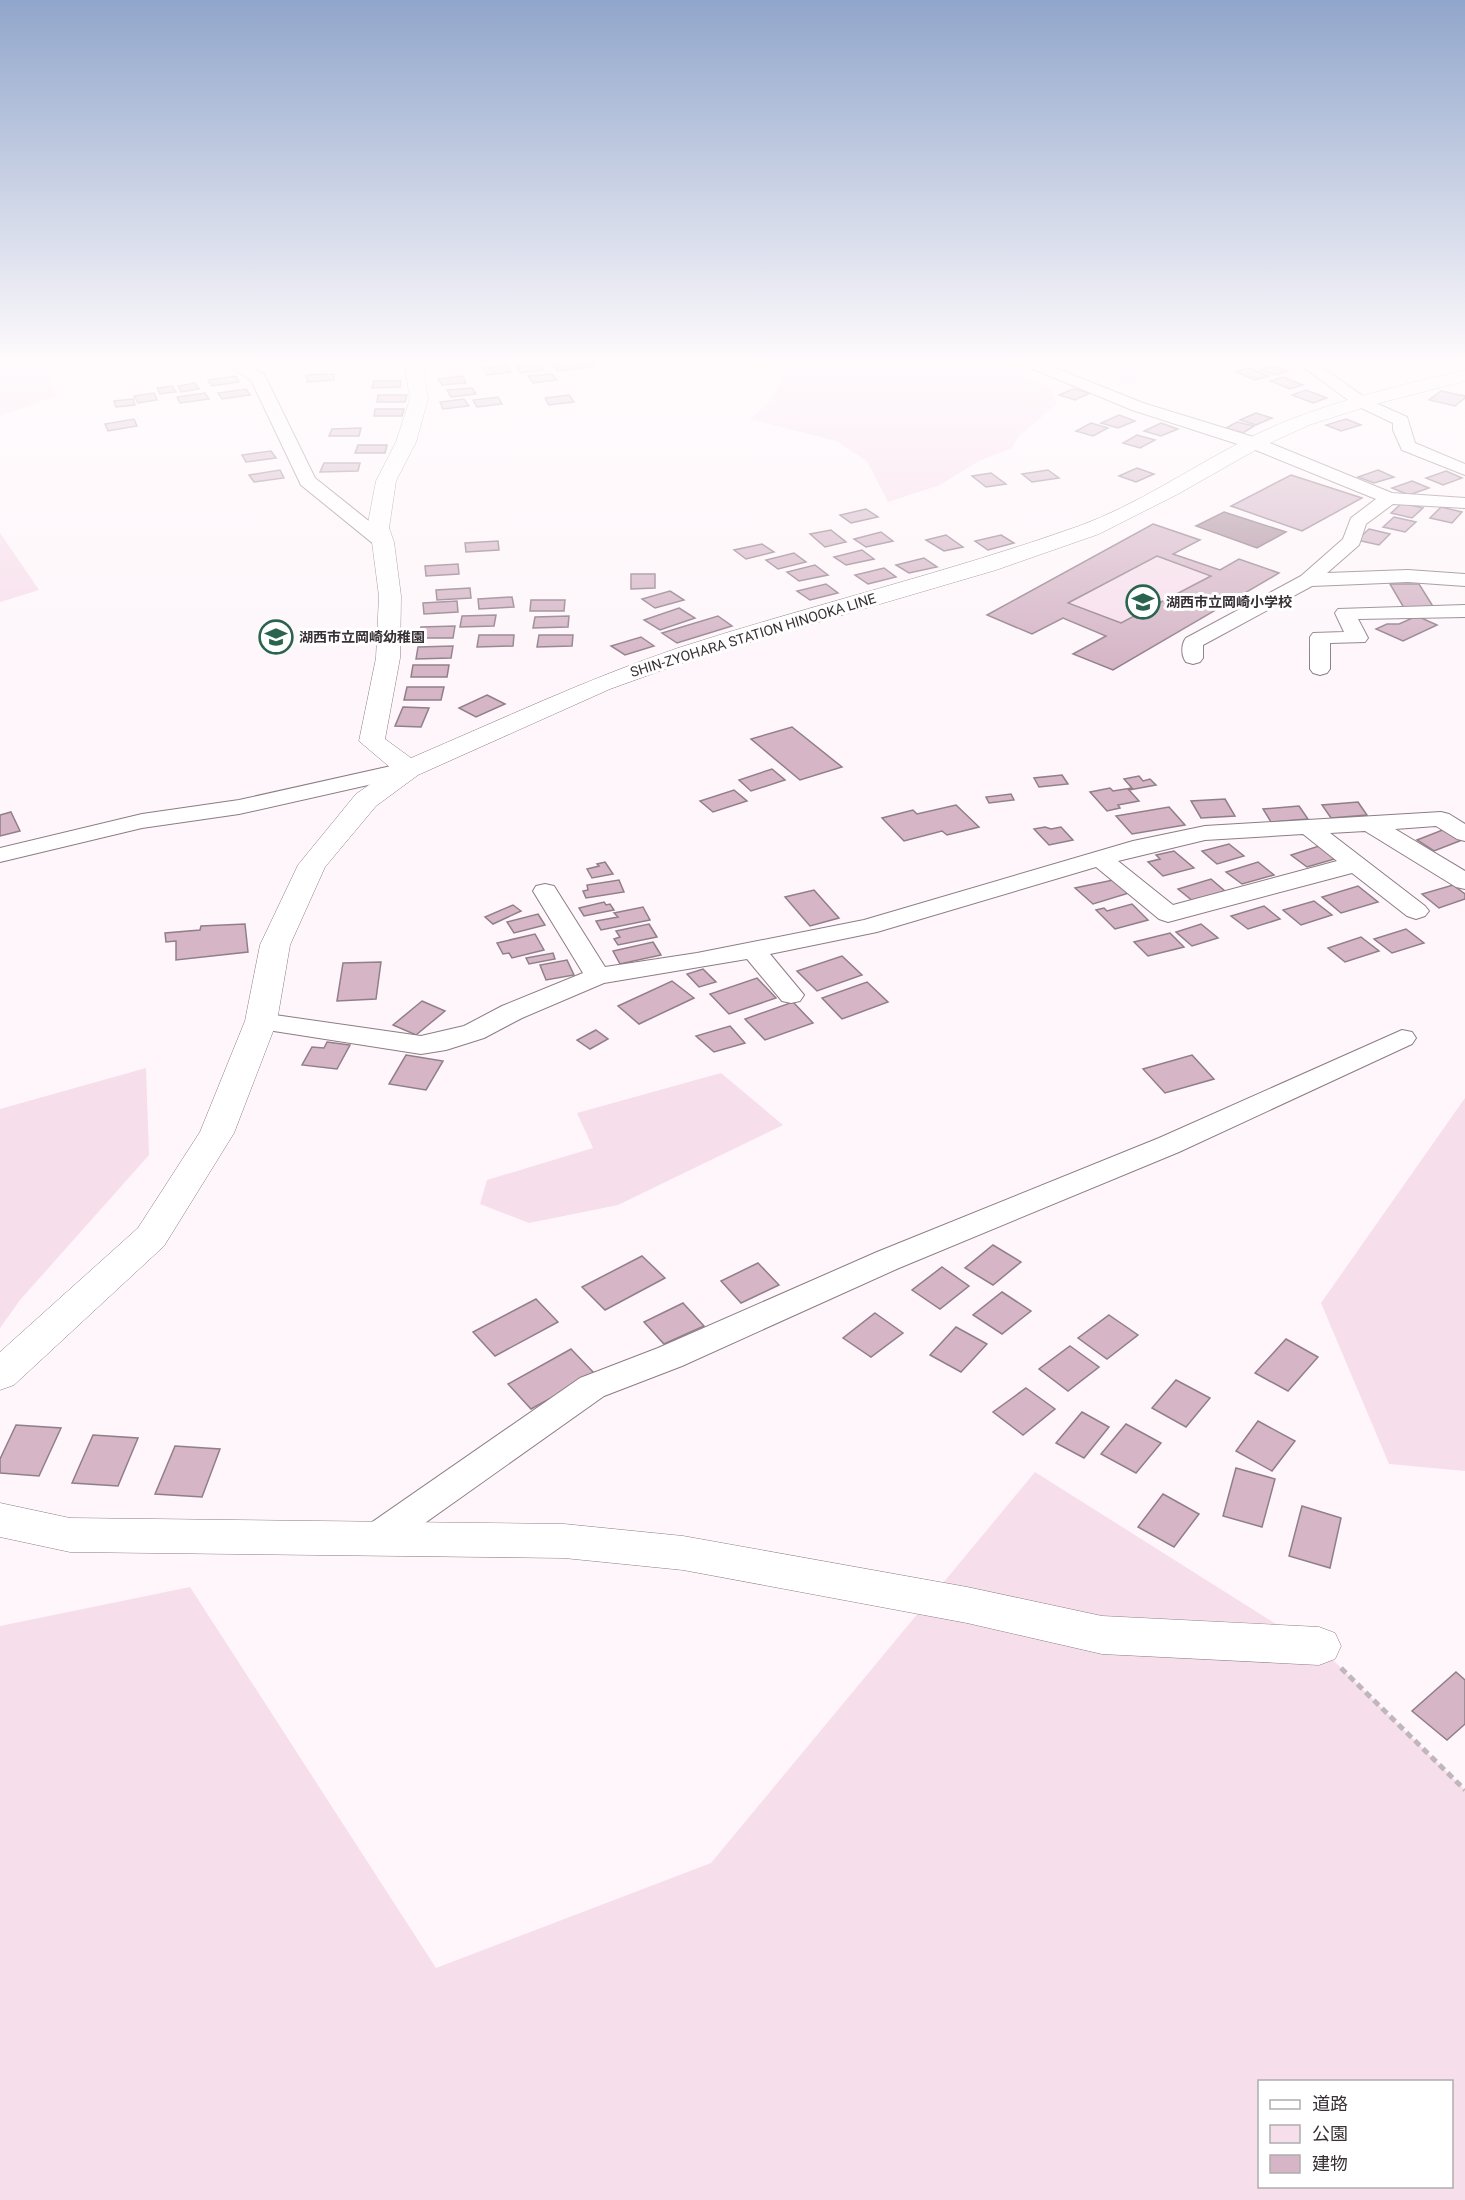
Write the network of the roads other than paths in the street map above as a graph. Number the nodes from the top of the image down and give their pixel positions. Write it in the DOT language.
graph roads {
  1 [pos="298,464"];
  2 [pos="395,464"];
  3 [pos="1218,464"];
  4 [pos="1303,464"];
  5 [pos="1450,464"];
  6 [pos="1465,470"];
  7 [pos="1389,498"];
  8 [pos="1465,503"];
  9 [pos="383,542"];
  10 [pos="1465,580"];
  11 [pos="1299,585"];
  12 [pos="1343,606"];
  13 [pos="1465,611"];
  14 [pos="1193,658"];
  15 [pos="1320,669"];
  16 [pos="409,769"];
  17 [pos="1441,819"];
  18 [pos="1465,819"];
  19 [pos="1369,823"];
  20 [pos="1307,826"];
  21 [pos="1465,834"];
  22 [pos="0,855"];
  23 [pos="1100,858"];
  24 [pos="1356,864"];
  25 [pos="1465,882"];
  26 [pos="545,891"];
  27 [pos="1416,911"];
  28 [pos="753,950"];
  29 [pos="598,976"];
  30 [pos="791,995"];
  31 [pos="261,1021"];
  32 [pos="1402,1038"];
  33 [pos="5,1366"];
  34 [pos="0,1520"];
  35 [pos="378,1537"];
  36 [pos="1319,1647"];
  1 -- 9 [label="street"];
  2 -- 9 [label="main road"];
  3 -- 16 [label="main road, SHIN-ZYOHARA STATION HINOOKA LINE"];
  4 -- 7 [label="street"];
  5 -- 6 [label="street"];
  7 -- 8 [label="street"];
  7 -- 11 [label="street"];
  9 -- 16 [label="main road"];
  10 -- 11 [label="street"];
  11 -- 12 [label="street"];
  11 -- 14 [label="street"];
  12 -- 13 [label="street"];
  12 -- 15 [label="street"];
  16 -- 22 [label="street"];
  16 -- 31 [label="main road, SHIN-ZYOHARA STATION HINOOKA LINE"];
  17 -- 18 [label="street"];
  17 -- 19 [label="street"];
  17 -- 21 [label="street"];
  19 -- 20 [label="street"];
  19 -- 25 [label="street"];
  20 -- 23 [label="street"];
  20 -- 24 [label="street"];
  23 -- 24 [label="street"];
  23 -- 28 [label="street"];
  24 -- 27 [label="street"];
  26 -- 29 [label="street"];
  28 -- 29 [label="street"];
  28 -- 30 [label="street"];
  29 -- 31 [label="street"];
  31 -- 33 [label="main road, SHIN-ZYOHARA STATION HINOOKA LINE"];
  32 -- 35 [label="street"];
  34 -- 35 [label="main road"];
  35 -- 36 [label="main road"];
}
